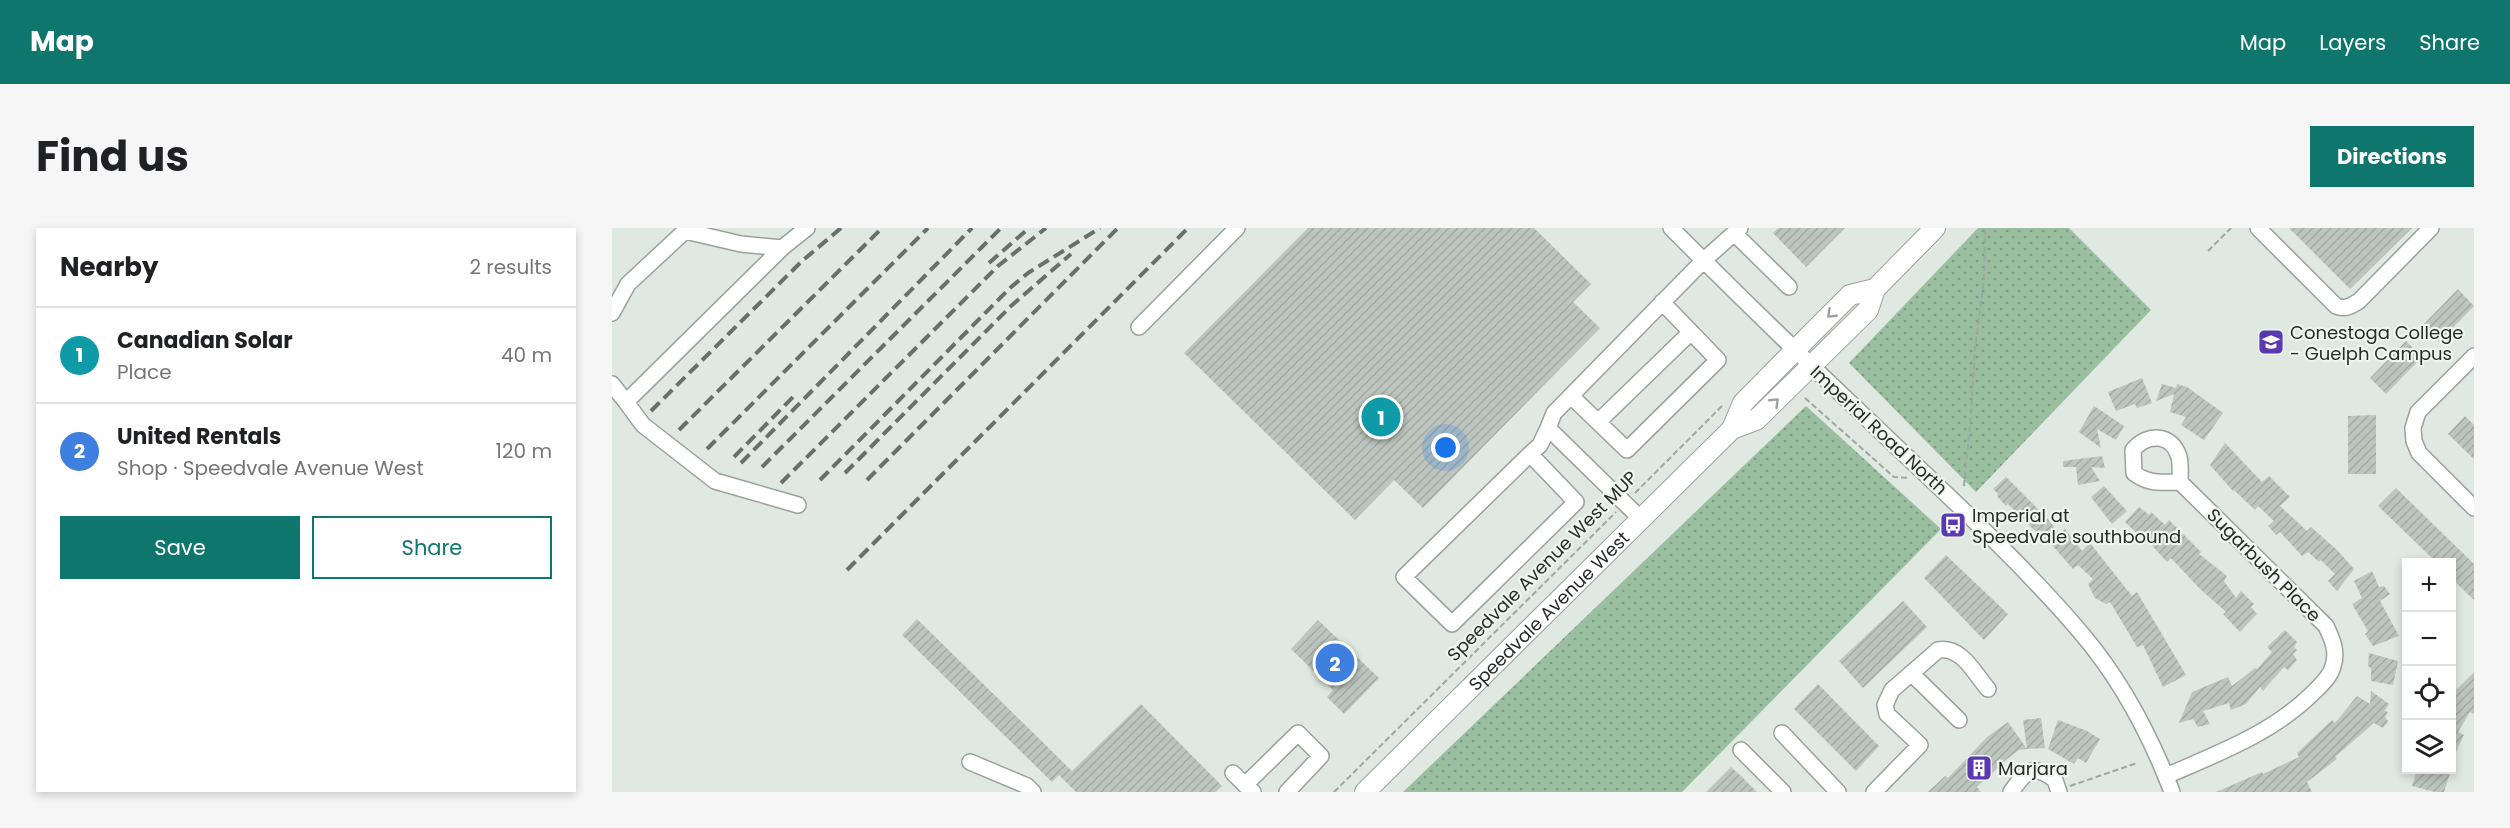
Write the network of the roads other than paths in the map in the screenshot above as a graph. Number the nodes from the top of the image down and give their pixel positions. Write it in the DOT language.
graph roads {
  1 [pos="807,228"];
  2 [pos="1237,228"];
  3 [pos="1671,228"];
  4 [pos="1935,228"];
  5 [pos="2258,228"];
  6 [pos="2429,229"];
  7 [pos="1738,231"];
  8 [pos="782,248"];
  9 [pos="1704,260"];
  10 [pos="1789,287"];
  11 [pos="1875,289"];
  12 [pos="1662,302"];
  13 [pos="612,313"];
  14 [pos="1139,327"];
  15 [pos="1691,332"];
  16 [pos="1795,350"];
  17 [pos="2474,356"];
  18 [pos="1811,366"];
  19 [pos="612,384"];
  20 [pos="1571,396"];
  21 [pos="626,402"];
  22 [pos="1598,422"];
  23 [pos="1548,428"];
  24 [pos="1732,429"];
  25 [pos="1530,454"];
  26 [pos="2180,482"];
  27 [pos="798,505"];
  28 [pos="2474,508"];
  29 [pos="1641,519"];
  30 [pos="1911,674"];
  31 [pos="1988,689"];
  32 [pos="1959,720"];
  33 [pos="1782,733"];
  34 [pos="1741,750"];
  35 [pos="970,762"];
  36 [pos="1233,773"];
  37 [pos="2166,776"];
  38 [pos="1249,788"];
  39 [pos="2059,790"];
  40 [pos="1033,792"];
  41 [pos="1287,792"];
  42 [pos="1365,792"];
  43 [pos="1783,792"];
  44 [pos="1838,792"];
  45 [pos="1874,792"];
  46 [pos="2011,792"];
  47 [pos="2172,792"];
  1 -- 8 [label="street"];
  2 -- 14 [label="street"];
  3 -- 9 [label="street, Imperial Road North"];
  4 -- 11 [label="main road, Speedvale Avenue West"];
  5 -- 6 [label="street"];
  7 -- 9 [label="street"];
  7 -- 10 [label="street"];
  8 -- 13 [label="street"];
  8 -- 21 [label="street"];
  9 -- 12 [label="street"];
  9 -- 16 [label="street, Imperial Road North"];
  11 -- 16 [label="main road, Speedvale Avenue West, one-way"];
  11 -- 18 [label="main road, Speedvale Avenue West"];
  12 -- 15 [label="street"];
  12 -- 20 [label="street"];
  15 -- 22 [label="street"];
  15 -- 22 [label="street"];
  16 -- 18 [label="street, Imperial Road North"];
  16 -- 24 [label="main road, Speedvale Avenue West"];
  17 -- 28 [label="street"];
  24 -- 18 [label="main road, Speedvale Avenue West, one-way"];
  18 -- 37 [label="street, Imperial Road North"];
  19 -- 21 [label="street"];
  20 -- 22 [label="street"];
  20 -- 23 [label="street"];
  21 -- 27 [label="street"];
  23 -- 25 [label="street"];
  23 -- 29 [label="street"];
  24 -- 29 [label="main road, Speedvale Avenue West"];
  25 -- 25 [label="street"];
  26 -- 37 [label="street, Sugarbush Place"];
  29 -- 42 [label="main road, Speedvale Avenue West"];
  30 -- 31 [label="street"];
  30 -- 32 [label="street"];
  30 -- 45 [label="street"];
  33 -- 44 [label="street"];
  34 -- 43 [label="street"];
  35 -- 40 [label="street"];
  36 -- 38 [label="street"];
  37 -- 47 [label="street, Imperial Road North"];
  38 -- 41 [label="street"];
  39 -- 46 [label="street"];
}
